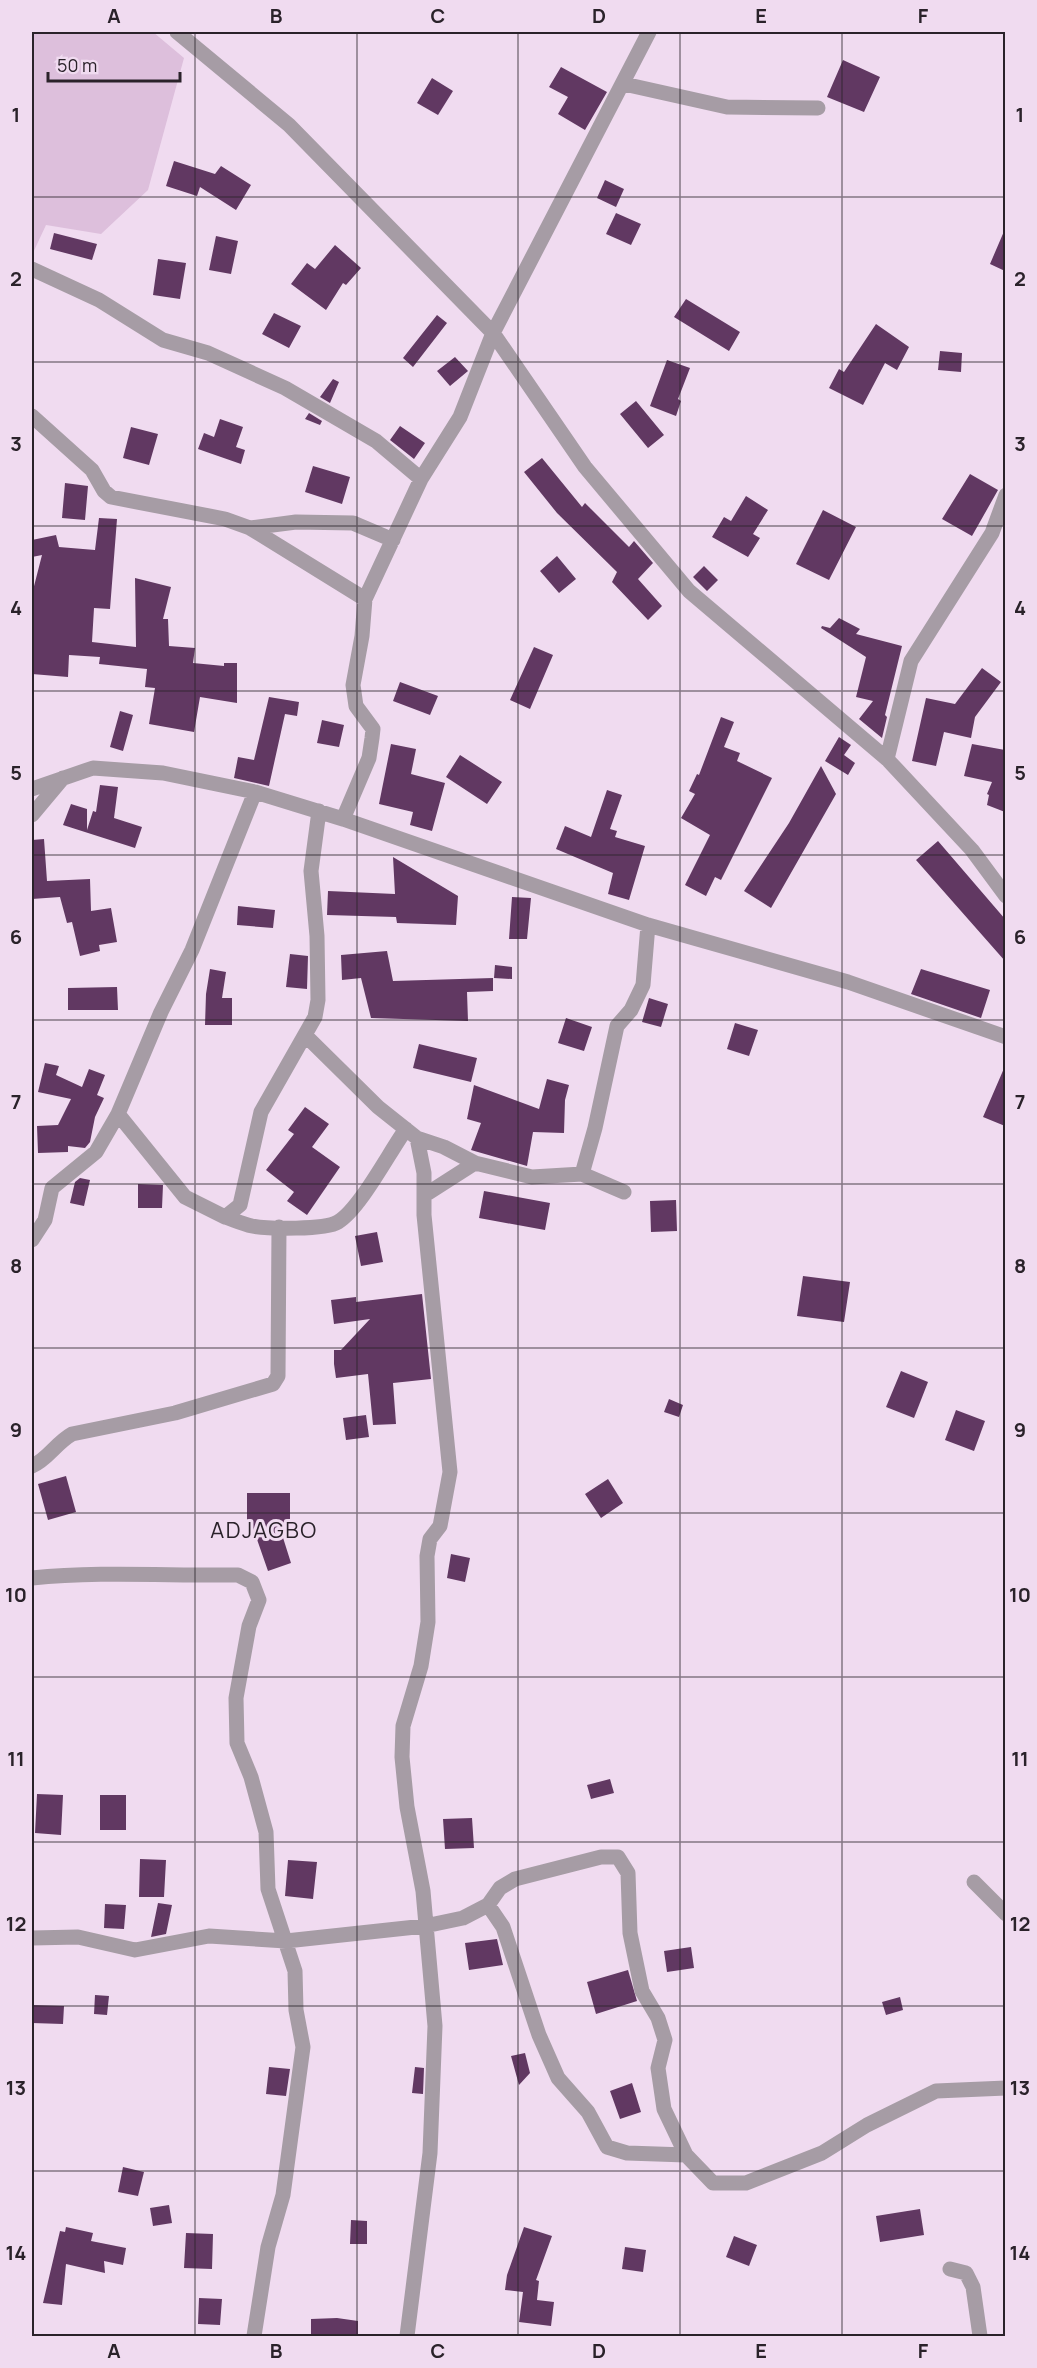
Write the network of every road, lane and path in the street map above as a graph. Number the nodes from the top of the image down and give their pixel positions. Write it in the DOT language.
graph roads {
  1 [pos="177,32"];
  2 [pos="649,32"];
  3 [pos="624,84"];
  4 [pos="818,108"];
  5 [pos="32,269"];
  6 [pos="494,333"];
  7 [pos="32,416"];
  8 [pos="421,478"];
  9 [pos="1005,495"];
  10 [pos="250,528"];
  11 [pos="393,540"];
  12 [pos="365,599"];
  13 [pos="887,759"];
  14 [pos="63,778"];
  15 [pos="32,789"];
  16 [pos="255,792"];
  17 [pos="319,811"];
  18 [pos="32,815"];
  19 [pos="343,819"];
  20 [pos="1005,896"];
  21 [pos="648,925"];
  22 [pos="305,1035"];
  23 [pos="1005,1037"];
  24 [pos="118,1114"];
  25 [pos="411,1133"];
  26 [pos="475,1163"];
  27 [pos="582,1174"];
  28 [pos="624,1192"];
  29 [pos="425,1195"];
  30 [pos="225,1217"];
  31 [pos="279,1227"];
  32 [pos="32,1240"];
  33 [pos="32,1466"];
  34 [pos="32,1578"];
  35 [pos="974,1882"];
  36 [pos="488,1905"];
  37 [pos="1005,1914"];
  38 [pos="425,1926"];
  39 [pos="32,1938"];
  40 [pos="286,1941"];
  41 [pos="1005,2088"];
  42 [pos="686,2155"];
  43 [pos="950,2269"];
  44 [pos="254,2337"];
  45 [pos="406,2337"];
  46 [pos="980,2337"];
  1 -- 6 [label="street"];
  2 -- 3 [label="street"];
  3 -- 4 [label="street"];
  3 -- 6 [label="street"];
  5 -- 8 [label="street"];
  6 -- 8 [label="street"];
  6 -- 13 [label="street"];
  7 -- 10 [label="street"];
  8 -- 11 [label="street"];
  9 -- 13 [label="street"];
  10 -- 11 [label="street"];
  10 -- 12 [label="street"];
  11 -- 12 [label="street"];
  12 -- 19 [label="street"];
  13 -- 20 [label="street"];
  14 -- 15 [label="street"];
  14 -- 16 [label="street"];
  14 -- 18 [label="street"];
  16 -- 17 [label="street"];
  16 -- 24 [label="street"];
  17 -- 19 [label="street"];
  17 -- 22 [label="street"];
  19 -- 21 [label="street"];
  21 -- 23 [label="street"];
  21 -- 27 [label="street"];
  22 -- 25 [label="street"];
  22 -- 30 [label="street"];
  24 -- 30 [label="street"];
  24 -- 32 [label="street"];
  25 -- 26 [label="street"];
  25 -- 29 [label="street"];
  25 -- 31 [label="street"];
  26 -- 27 [label="street"];
  26 -- 29 [label="street"];
  27 -- 28 [label="street"];
  29 -- 38 [label="street"];
  30 -- 31 [label="street"];
  31 -- 33 [label="street"];
  34 -- 40 [label="street"];
  35 -- 37 [label="street"];
  36 -- 38 [label="street"];
  36 -- 42 [label="street"];
  36 -- 42 [label="street"];
  38 -- 40 [label="street"];
  38 -- 45 [label="street"];
  39 -- 40 [label="street"];
  40 -- 44 [label="street"];
  41 -- 42 [label="street"];
  43 -- 46 [label="street"];
}
